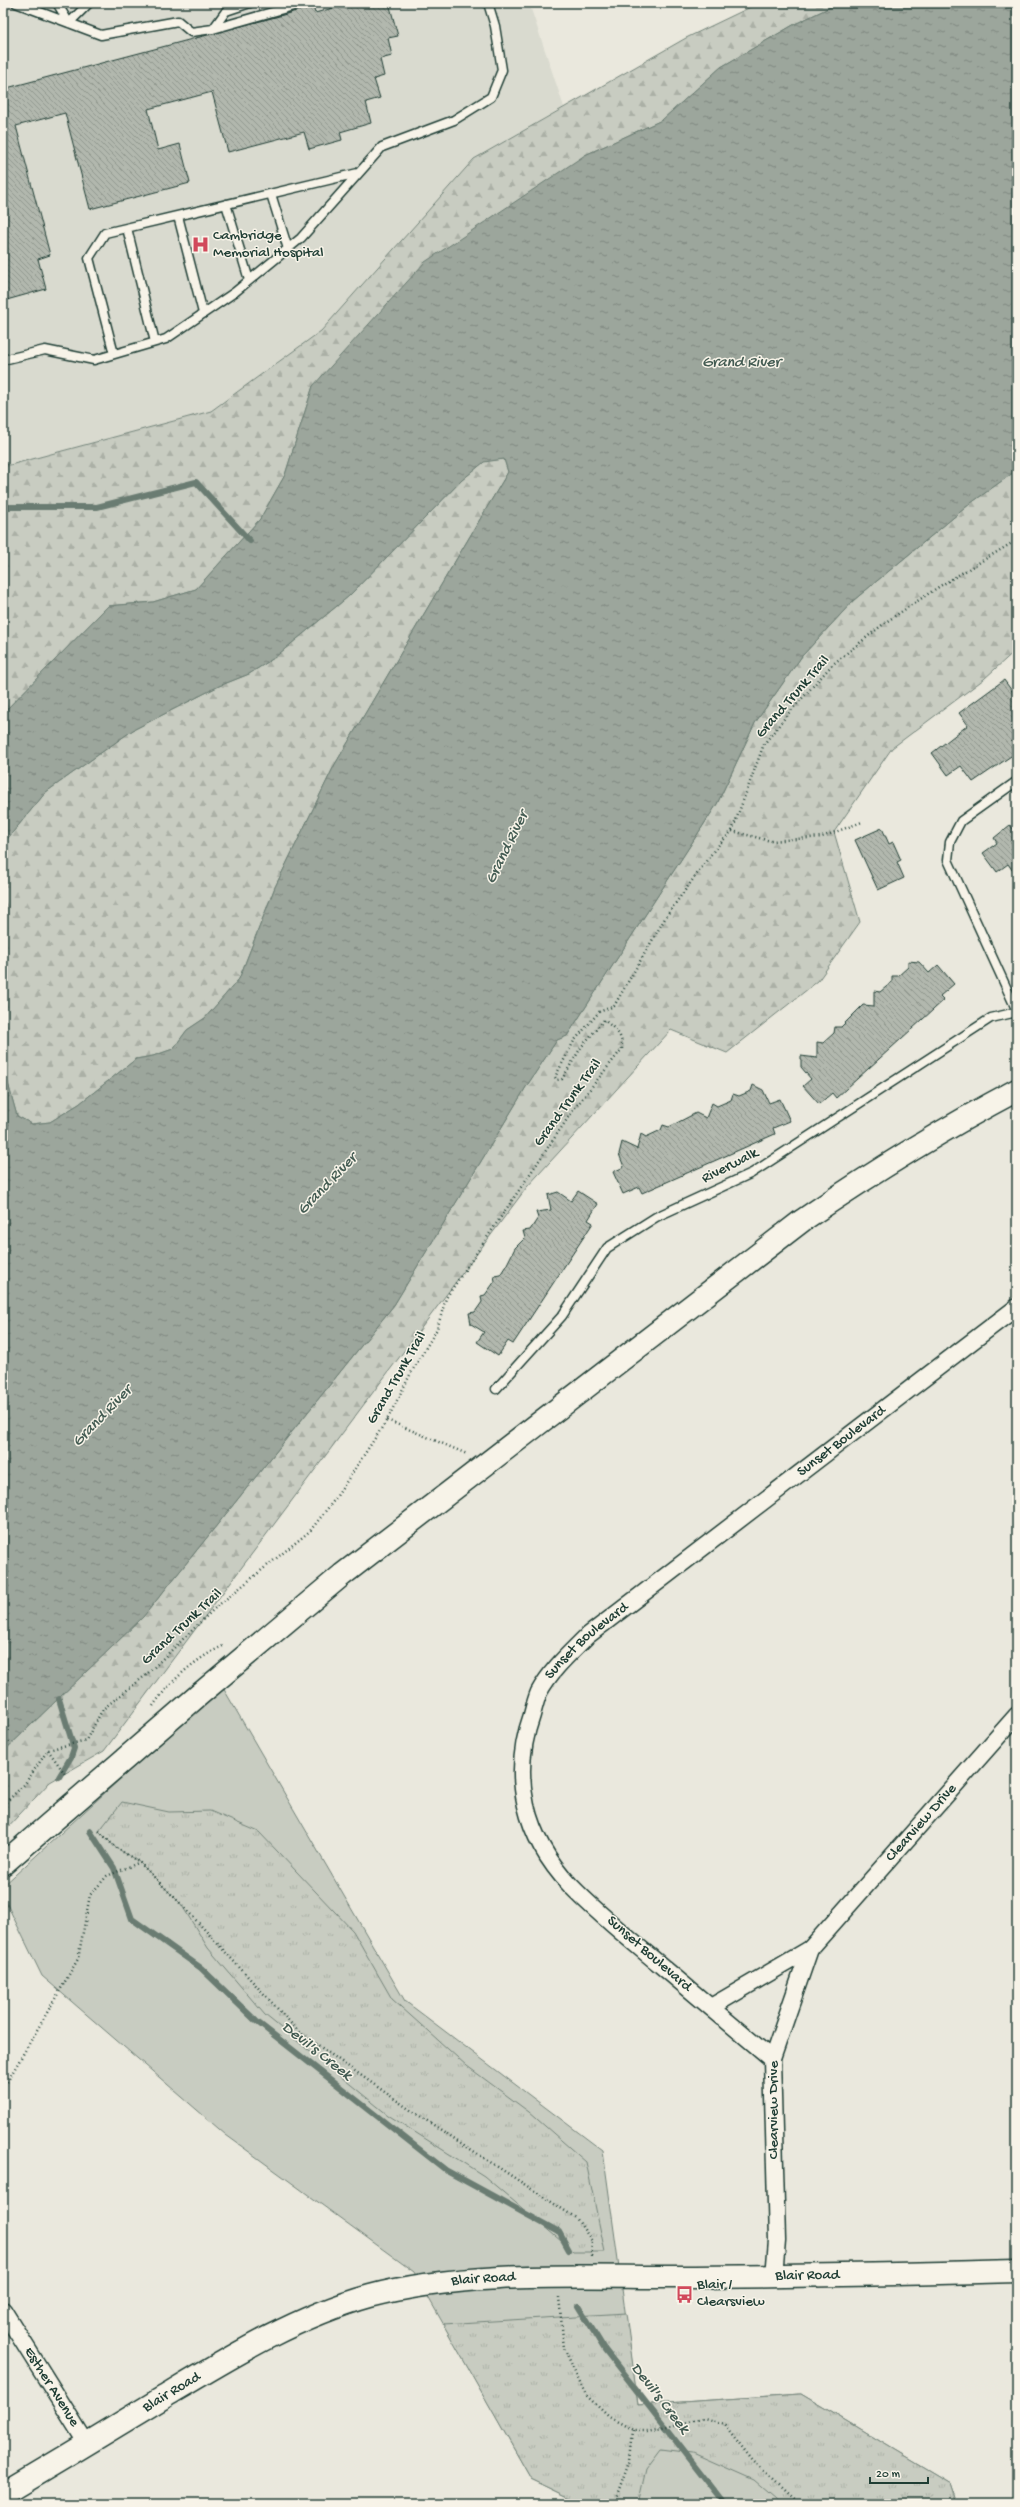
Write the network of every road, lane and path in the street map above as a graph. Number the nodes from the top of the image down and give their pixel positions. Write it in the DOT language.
graph roads {
  1 [pos="16,3"];
  2 [pos="57,3"];
  3 [pos="89,3"];
  4 [pos="250,3"];
  5 [pos="304,3"];
  6 [pos="488,3"];
  7 [pos="69,23"];
  8 [pos="213,29"];
  9 [pos="358,173"];
  10 [pos="271,194"];
  11 [pos="226,204"];
  12 [pos="178,216"];
  13 [pos="128,228"];
  14 [pos="288,248"];
  15 [pos="249,280"];
  16 [pos="203,313"];
  17 [pos="155,342"];
  18 [pos="114,354"];
  19 [pos="3,360"];
  20 [pos="1017,540"];
  21 [pos="1017,781"];
  22 [pos="862,822"];
  23 [pos="732,831"];
  24 [pos="1017,1011"];
  25 [pos="1017,1090"];
  26 [pos="1017,1307"];
  27 [pos="496,1389"];
  28 [pos="387,1420"];
  29 [pos="469,1455"];
  30 [pos="1017,1715"];
  31 [pos="48,1750"];
  32 [pos="65,1774"];
  33 [pos="3,1805"];
  34 [pos="99,1831"];
  35 [pos="139,1862"];
  36 [pos="3,1864"];
  37 [pos="810,1949"];
  38 [pos="711,2007"];
  39 [pos="772,2059"];
  40 [pos="3,2089"];
  41 [pos="1017,2271"];
  42 [pos="590,2277"];
  43 [pos="774,2277"];
  44 [pos="559,2278"];
  45 [pos="3,2310"];
  46 [pos="633,2430"];
  47 [pos="87,2444"];
  48 [pos="3,2494"];
  49 [pos="614,2504"];
  50 [pos="799,2504"];
  1 -- 7 [label="lane"];
  2 -- 7 [label="lane"];
  3 -- 7 [label="lane"];
  4 -- 8 [label="lane"];
  5 -- 8 [label="lane"];
  6 -- 9 [label="lane"];
  7 -- 8 [label="lane"];
  9 -- 10 [label="lane"];
  9 -- 14 [label="lane"];
  10 -- 11 [label="lane"];
  10 -- 14 [label="lane"];
  11 -- 12 [label="lane"];
  11 -- 15 [label="lane"];
  12 -- 13 [label="lane"];
  12 -- 16 [label="lane"];
  13 -- 17 [label="lane"];
  13 -- 18 [label="lane"];
  14 -- 15 [label="lane"];
  15 -- 16 [label="lane"];
  16 -- 17 [label="lane"];
  17 -- 18 [label="lane"];
  18 -- 19 [label="lane"];
  20 -- 23 [label="path, Grand Trunk Trail"];
  21 -- 24 [label="lane"];
  22 -- 23 [label="path"];
  23 -- 28 [label="path, Grand Trunk Trail"];
  24 -- 27 [label="lane, Riverwalk"];
  25 -- 36 [label="main road"];
  26 -- 38 [label="street, Sunset Boulevard"];
  28 -- 29 [label="path"];
  28 -- 31 [label="path, Grand Trunk Trail"];
  30 -- 37 [label="street, Clearview Drive"];
  31 -- 32 [label="path"];
  31 -- 33 [label="path"];
  34 -- 35 [label="path"];
  35 -- 40 [label="path"];
  35 -- 42 [label="path"];
  37 -- 38 [label="street, Clearview Drive"];
  37 -- 39 [label="street, Clearview Drive"];
  38 -- 39 [label="street, Sunset Boulevard"];
  39 -- 43 [label="street, Clearview Drive"];
  41 -- 43 [label="main road, Blair Road"];
  42 -- 43 [label="main road, Blair Road"];
  42 -- 44 [label="main road, Blair Road"];
  44 -- 46 [label="path"];
  44 -- 47 [label="main road, Blair Road"];
  45 -- 47 [label="street, Esther Avenue"];
  46 -- 49 [label="path"];
  46 -- 50 [label="path"];
  47 -- 48 [label="main road, Blair Road"];
}
